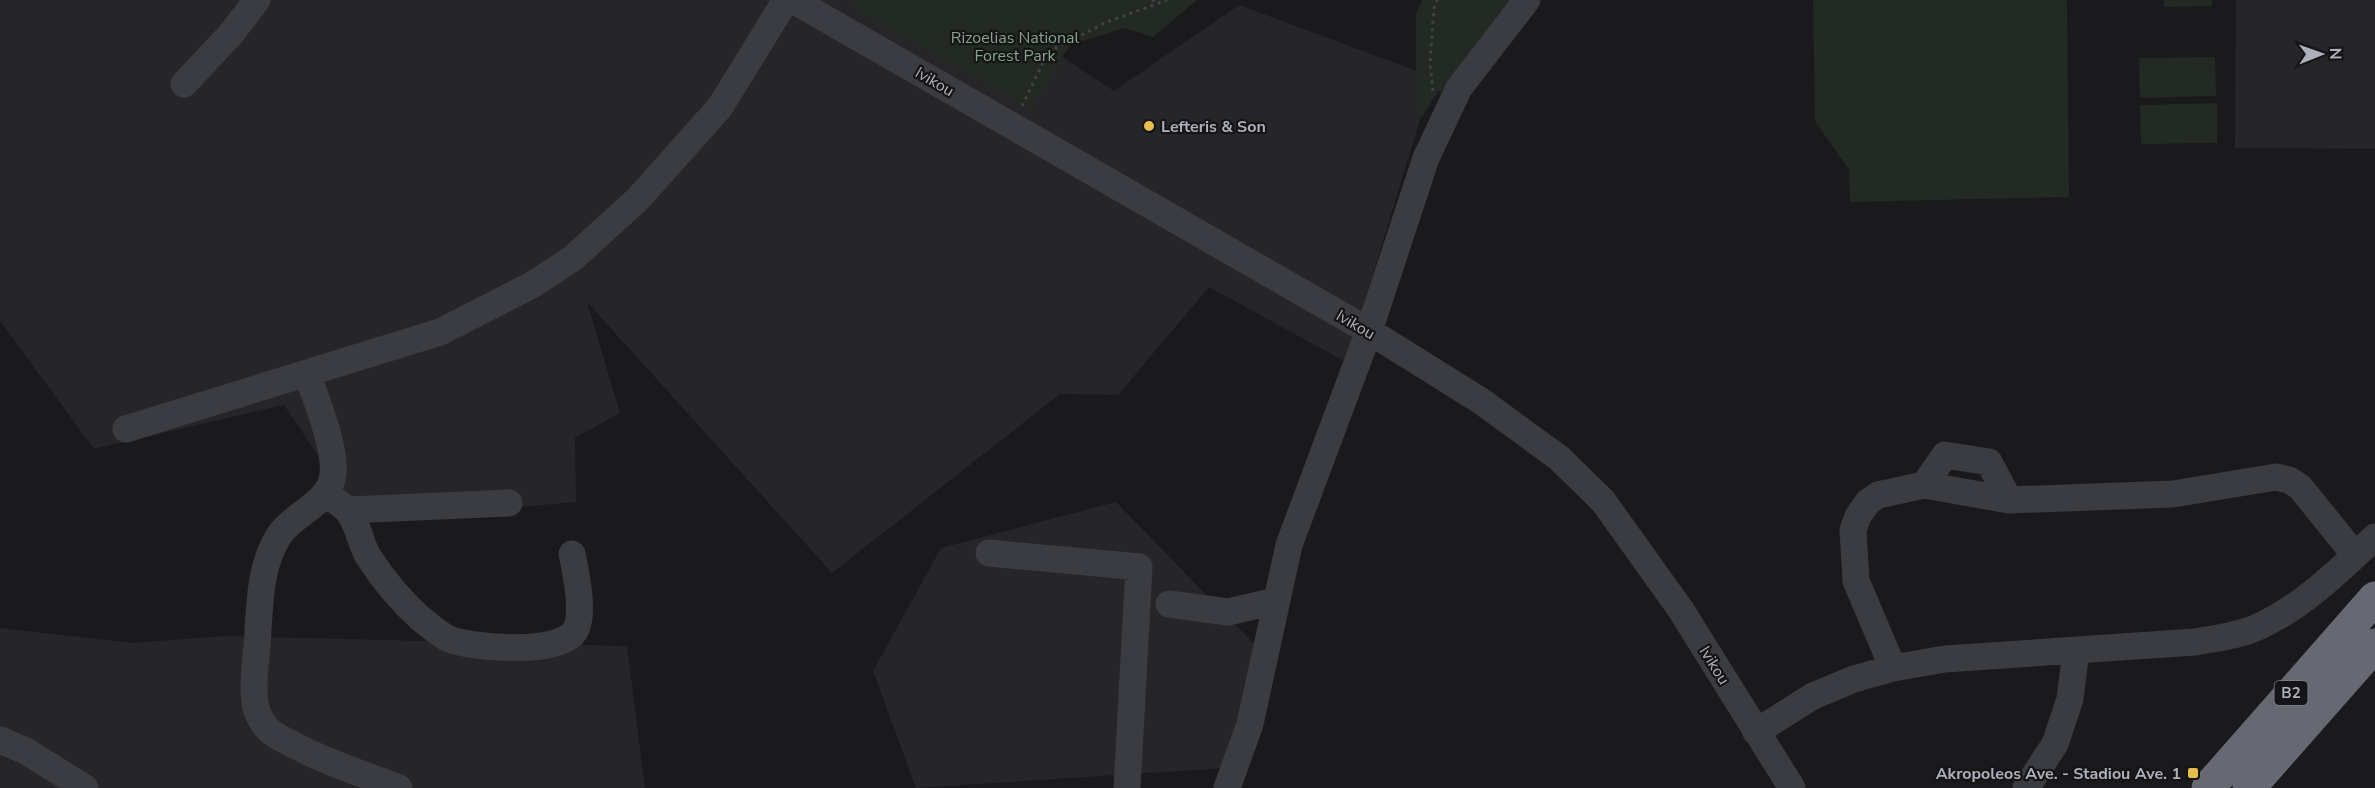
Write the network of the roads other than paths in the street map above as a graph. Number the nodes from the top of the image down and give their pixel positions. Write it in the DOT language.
graph roads {
  1 [pos="257,0"];
  2 [pos="786,0"];
  3 [pos="793,0"];
  4 [pos="1527,0"];
  5 [pos="184,84"];
  6 [pos="1369,331"];
  7 [pos="307,373"];
  8 [pos="126,429"];
  9 [pos="325,494"];
  10 [pos="509,503"];
  11 [pos="348,510"];
  12 [pos="2375,537"];
  13 [pos="989,553"];
  14 [pos="572,554"];
  15 [pos="2355,555"];
  16 [pos="2375,598"];
  17 [pos="1276,601"];
  18 [pos="1168,604"];
  19 [pos="2375,645"];
  20 [pos="2076,650"];
  21 [pos="1893,668"];
  22 [pos="1756,732"];
  23 [pos="0,740"];
  24 [pos="26,751"];
  25 [pos="0,765"];
  26 [pos="85,788"];
  27 [pos="399,788"];
  28 [pos="1127,788"];
  29 [pos="1227,788"];
  30 [pos="1792,788"];
  31 [pos="2026,788"];
  32 [pos="2208,788"];
  33 [pos="2249,788"];
  1 -- 5 [label="street"];
  2 -- 7 [label="street"];
  3 -- 6 [label="street, Ivikou"];
  4 -- 6 [label="street"];
  6 -- 17 [label="street"];
  6 -- 22 [label="street, Ivikou"];
  7 -- 8 [label="street"];
  7 -- 9 [label="street"];
  9 -- 11 [label="street"];
  9 -- 27 [label="street"];
  10 -- 11 [label="street"];
  11 -- 14 [label="street"];
  12 -- 15 [label="street"];
  13 -- 28 [label="street"];
  15 -- 20 [label="street"];
  15 -- 21 [label="street"];
  16 -- 32 [label="highway, B2"];
  17 -- 18 [label="street"];
  17 -- 29 [label="street"];
  19 -- 33 [label="highway, B2"];
  20 -- 21 [label="street"];
  20 -- 31 [label="street"];
  21 -- 22 [label="street"];
  22 -- 30 [label="street, Ivikou"];
  23 -- 24 [label="street"];
  24 -- 25 [label="street"];
  24 -- 26 [label="street"];
}
